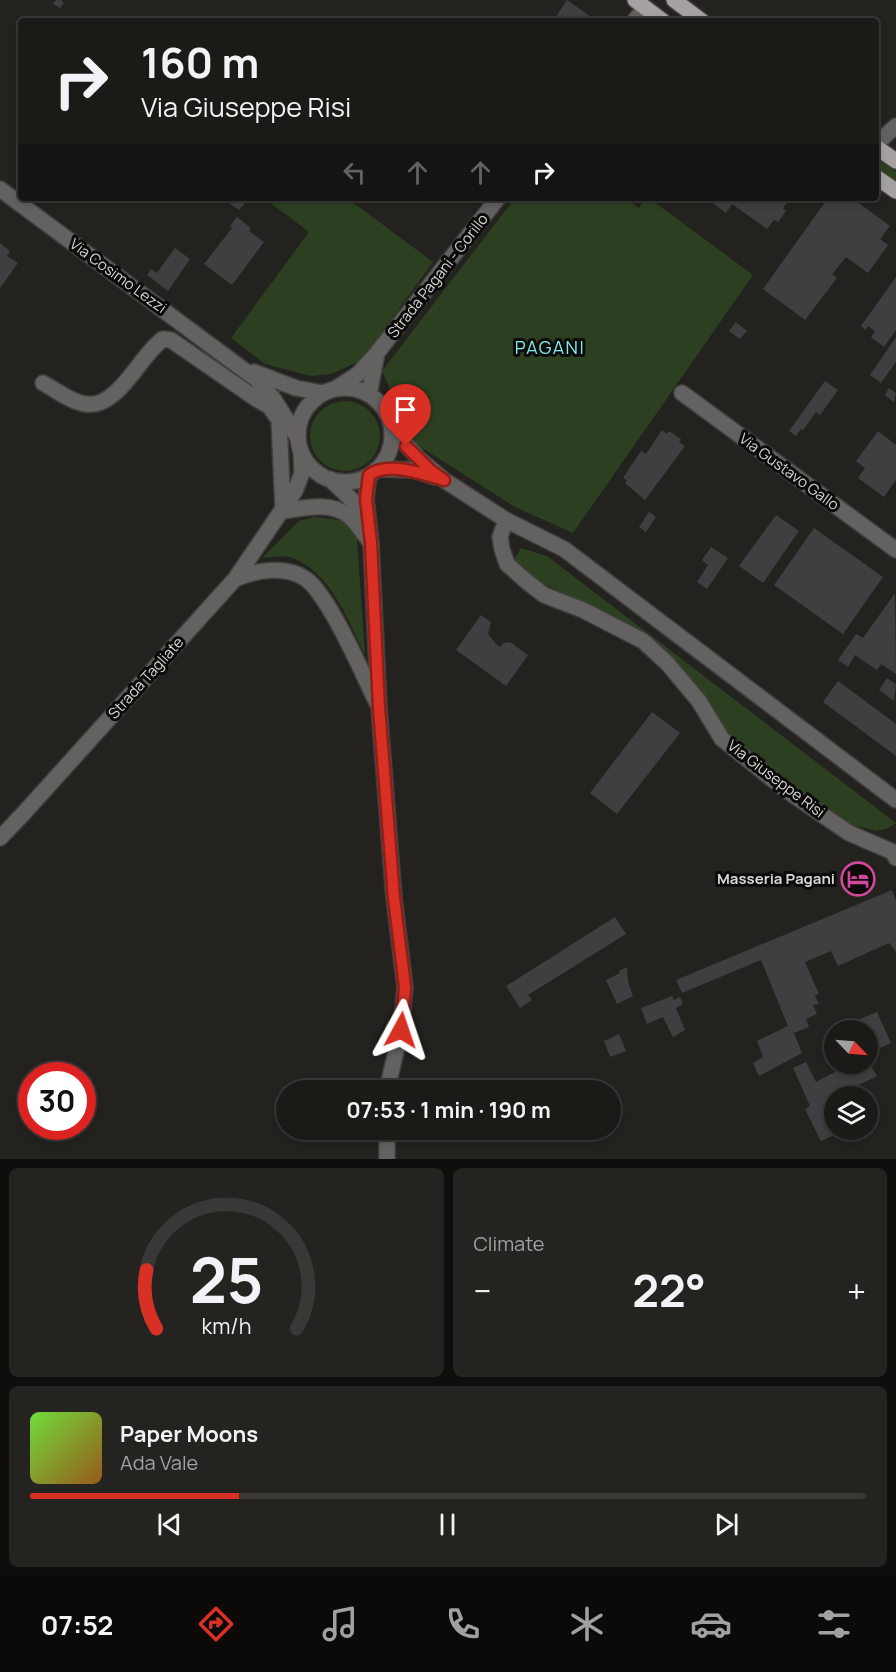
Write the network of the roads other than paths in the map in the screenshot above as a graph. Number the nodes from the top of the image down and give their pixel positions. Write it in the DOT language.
graph roads {
  1 [pos="674,0"];
  2 [pos="640,4"];
  3 [pos="659,18"];
  4 [pos="698,18"];
  5 [pos="896,126"];
  6 [pos="879,143"];
  7 [pos="879,148"];
  8 [pos="896,161"];
  9 [pos="879,179"];
  10 [pos="0,189"];
  11 [pos="896,192"];
  12 [pos="496,201"];
  13 [pos="378,353"];
  14 [pos="236,363"];
  15 [pos="43,383"];
  16 [pos="328,391"];
  17 [pos="682,393"];
  18 [pos="369,394"];
  19 [pos="392,428"];
  20 [pos="300,445"];
  21 [pos="373,472"];
  22 [pos="330,479"];
  23 [pos="444,480"];
  24 [pos="283,511"];
  25 [pos="506,520"];
  26 [pos="371,543"];
  27 [pos="896,550"];
  28 [pos="235,579"];
  29 [pos="379,708"];
  30 [pos="896,800"];
  31 [pos="0,838"];
  32 [pos="895,853"];
  33 [pos="389,1080"];
  34 [pos="387,1140"];
  35 [pos="387,1159"];
  1 -- 4 [label="main road"];
  2 -- 3 [label="main road"];
  5 -- 6 [label="street"];
  7 -- 8 [label="main road"];
  9 -- 11 [label="main road"];
  10 -- 14 [label="street, Via Cosimo Lezzi"];
  12 -- 13 [label="street, Strada Pagani - Corillo"];
  13 -- 16 [label="street, Strada Pagani - Corillo"];
  13 -- 18 [label="street, Strada Pagani - Corillo"];
  14 -- 16 [label="street, Via Cosimo Lezzi"];
  14 -- 20 [label="street, Via Cosimo Lezzi"];
  15 -- 24 [label="street, Via Cosimo Lezzi"];
  16 -- 18 [label="street"];
  16 -- 20 [label="street, Strada Pagani - Corillo"];
  17 -- 27 [label="street, Via Gustavo Gallo"];
  18 -- 19 [label="street"];
  19 -- 21 [label="street"];
  19 -- 23 [label="street"];
  20 -- 22 [label="street"];
  20 -- 24 [label="street, Strada Tagliate"];
  21 -- 22 [label="street"];
  21 -- 23 [label="street"];
  21 -- 26 [label="street"];
  22 -- 26 [label="street"];
  23 -- 25 [label="street"];
  24 -- 26 [label="street"];
  24 -- 28 [label="street, Strada Tagliate"];
  25 -- 30 [label="street"];
  25 -- 32 [label="street, Via Giuseppe Risi"];
  26 -- 29 [label="street"];
  28 -- 29 [label="street"];
  28 -- 31 [label="street, Strada Tagliate"];
  29 -- 33 [label="street"];
  34 -- 35 [label="street"];
}
